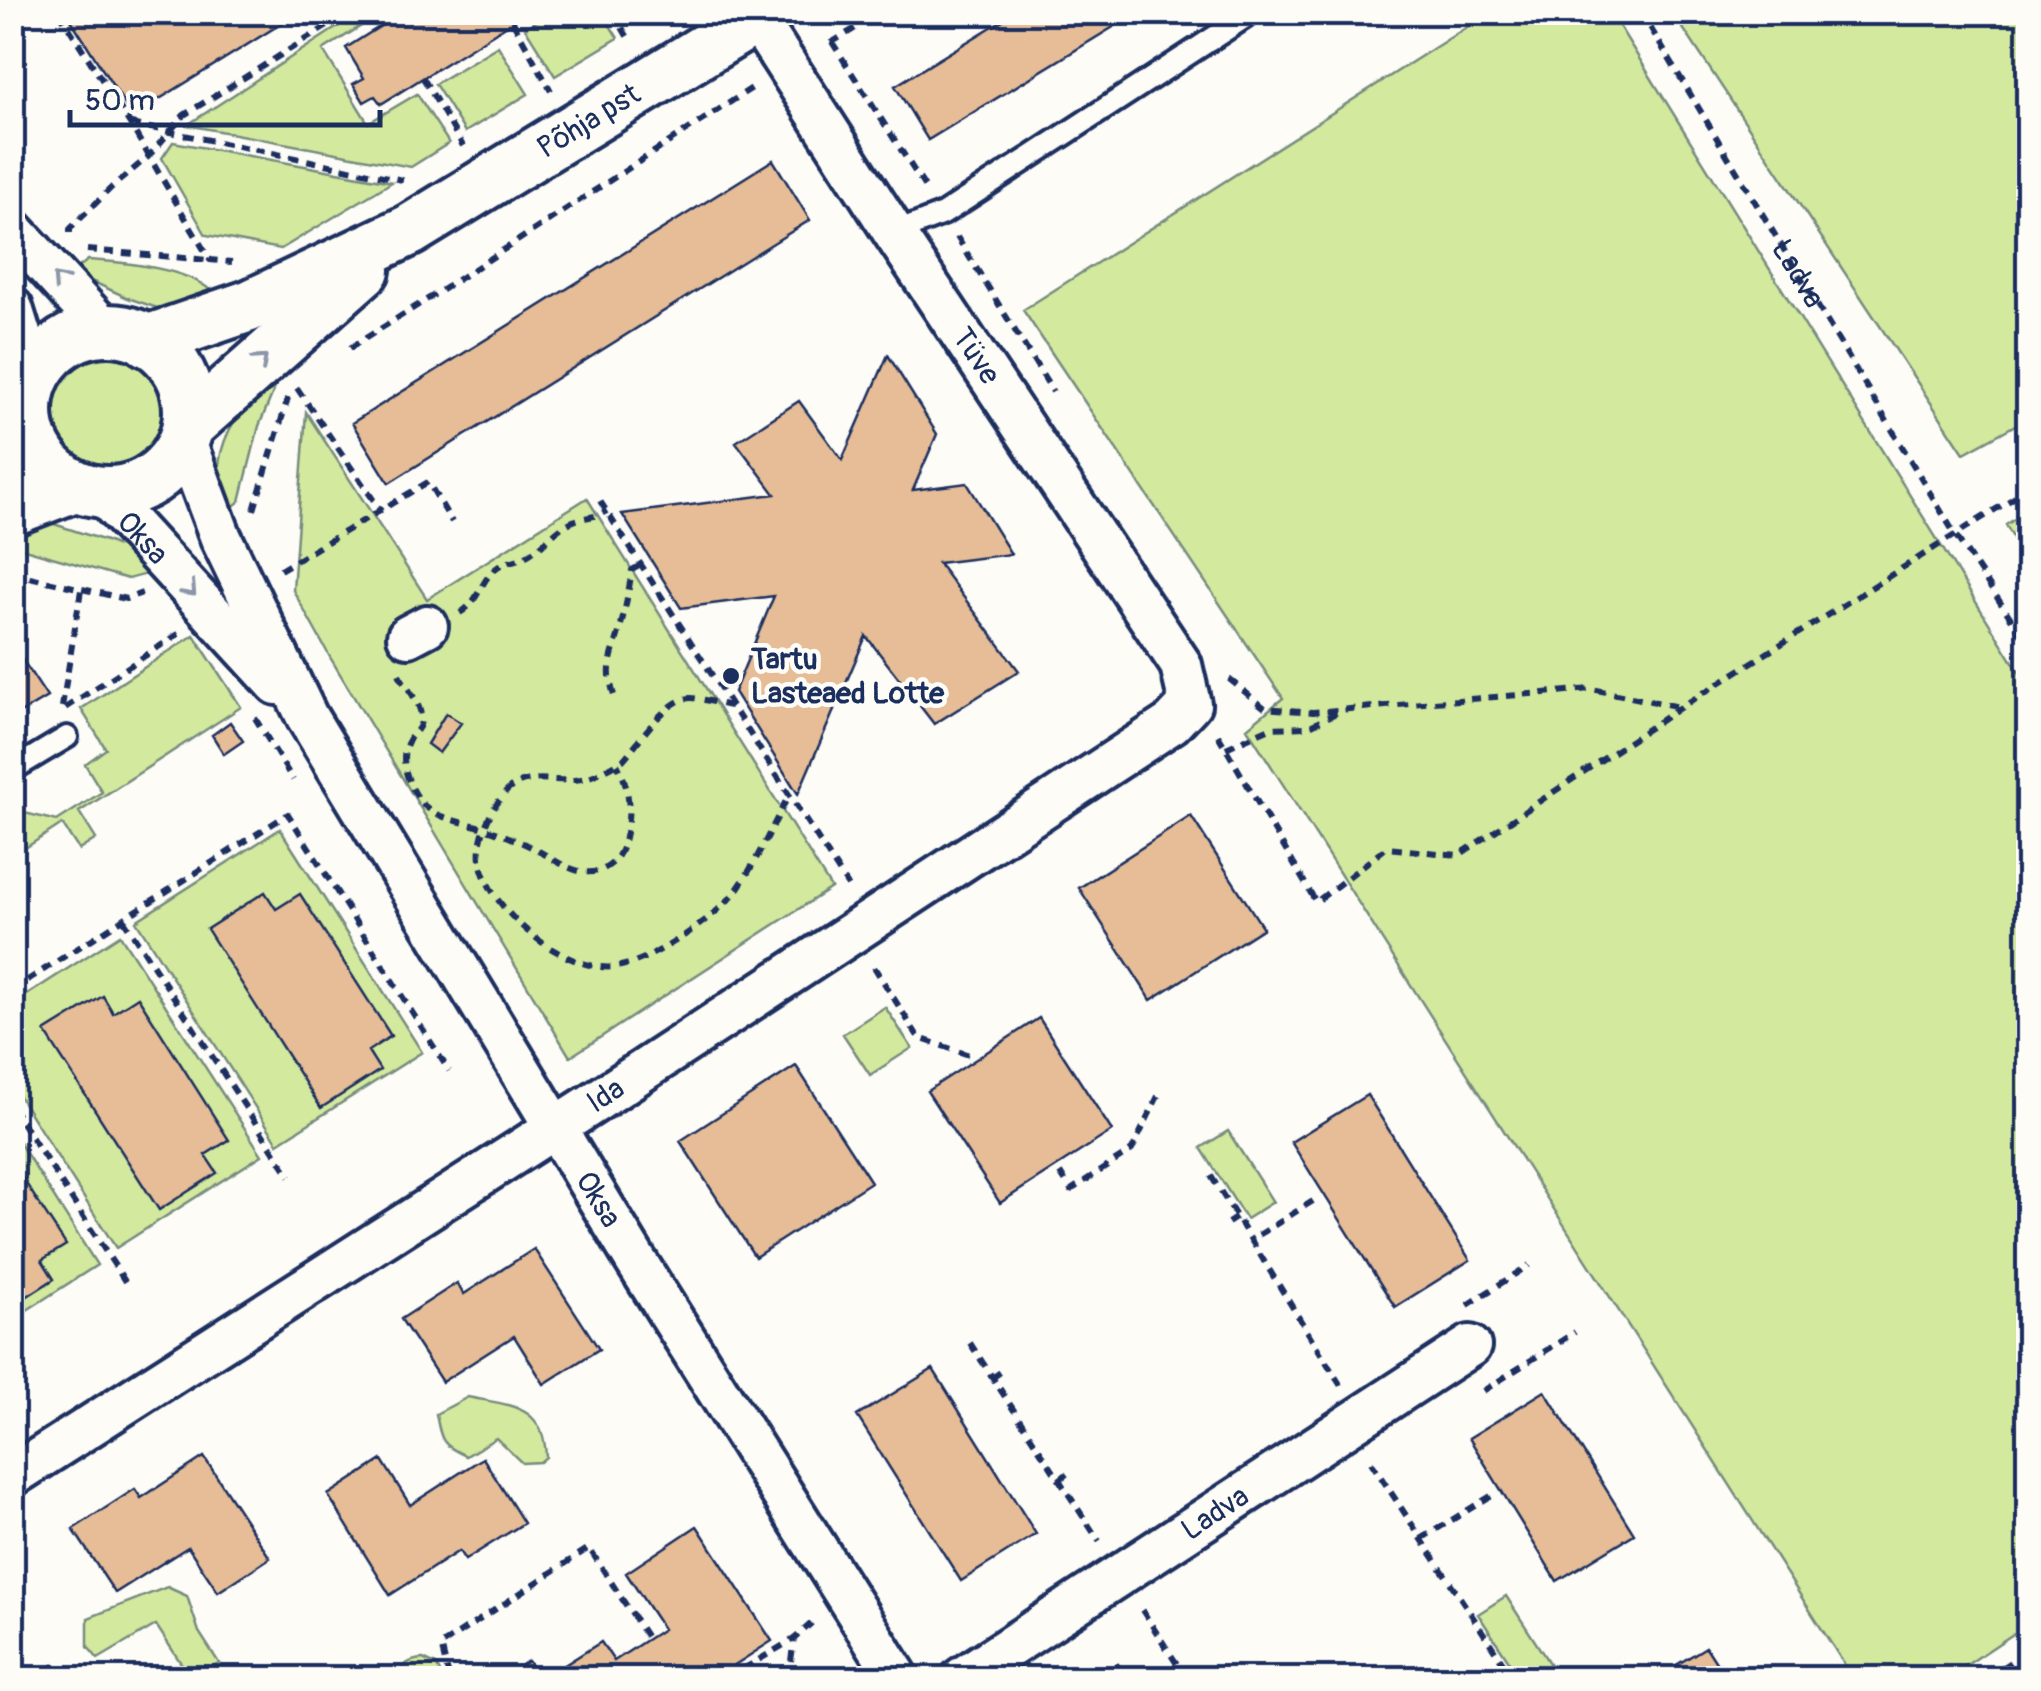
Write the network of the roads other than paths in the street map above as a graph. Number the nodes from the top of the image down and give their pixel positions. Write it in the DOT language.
graph roads {
  1 [pos="1253,12"];
  2 [pos="758,14"];
  3 [pos="413,207"];
  4 [pos="12,230"];
  5 [pos="894,233"];
  6 [pos="12,308"];
  7 [pos="127,336"];
  8 [pos="25,406"];
  9 [pos="186,432"];
  10 [pos="88,489"];
  11 [pos="12,510"];
  12 [pos="1208,700"];
  13 [pos="307,717"];
  14 [pos="67,736"];
  15 [pos="12,770"];
  16 [pos="556,1126"];
  17 [pos="1470,1346"];
  18 [pos="12,1476"];
  19 [pos="898,1678"];
  20 [pos="962,1678"];
  1 -- 5 [label="lane"];
  2 -- 3 [label="street, Põhja pst"];
  2 -- 5 [label="street, Tüve"];
  3 -- 7 [label="street, Põhja pst"];
  9 -- 3 [label="street, Põhja pst, one-way"];
  7 -- 4 [label="street, one-way"];
  5 -- 12 [label="street, Tüve"];
  6 -- 8 [label="street"];
  7 -- 8 [label="street"];
  7 -- 9 [label="street"];
  8 -- 10 [label="street"];
  9 -- 10 [label="street"];
  9 -- 13 [label="street, Oksa"];
  10 -- 11 [label="street"];
  10 -- 13 [label="street, Oksa, one-way"];
  12 -- 16 [label="street, Ida"];
  13 -- 16 [label="street, Oksa"];
  14 -- 15 [label="lane"];
  16 -- 18 [label="street, Ida"];
  16 -- 19 [label="street, Oksa"];
  17 -- 20 [label="street, Ladva"];
}
